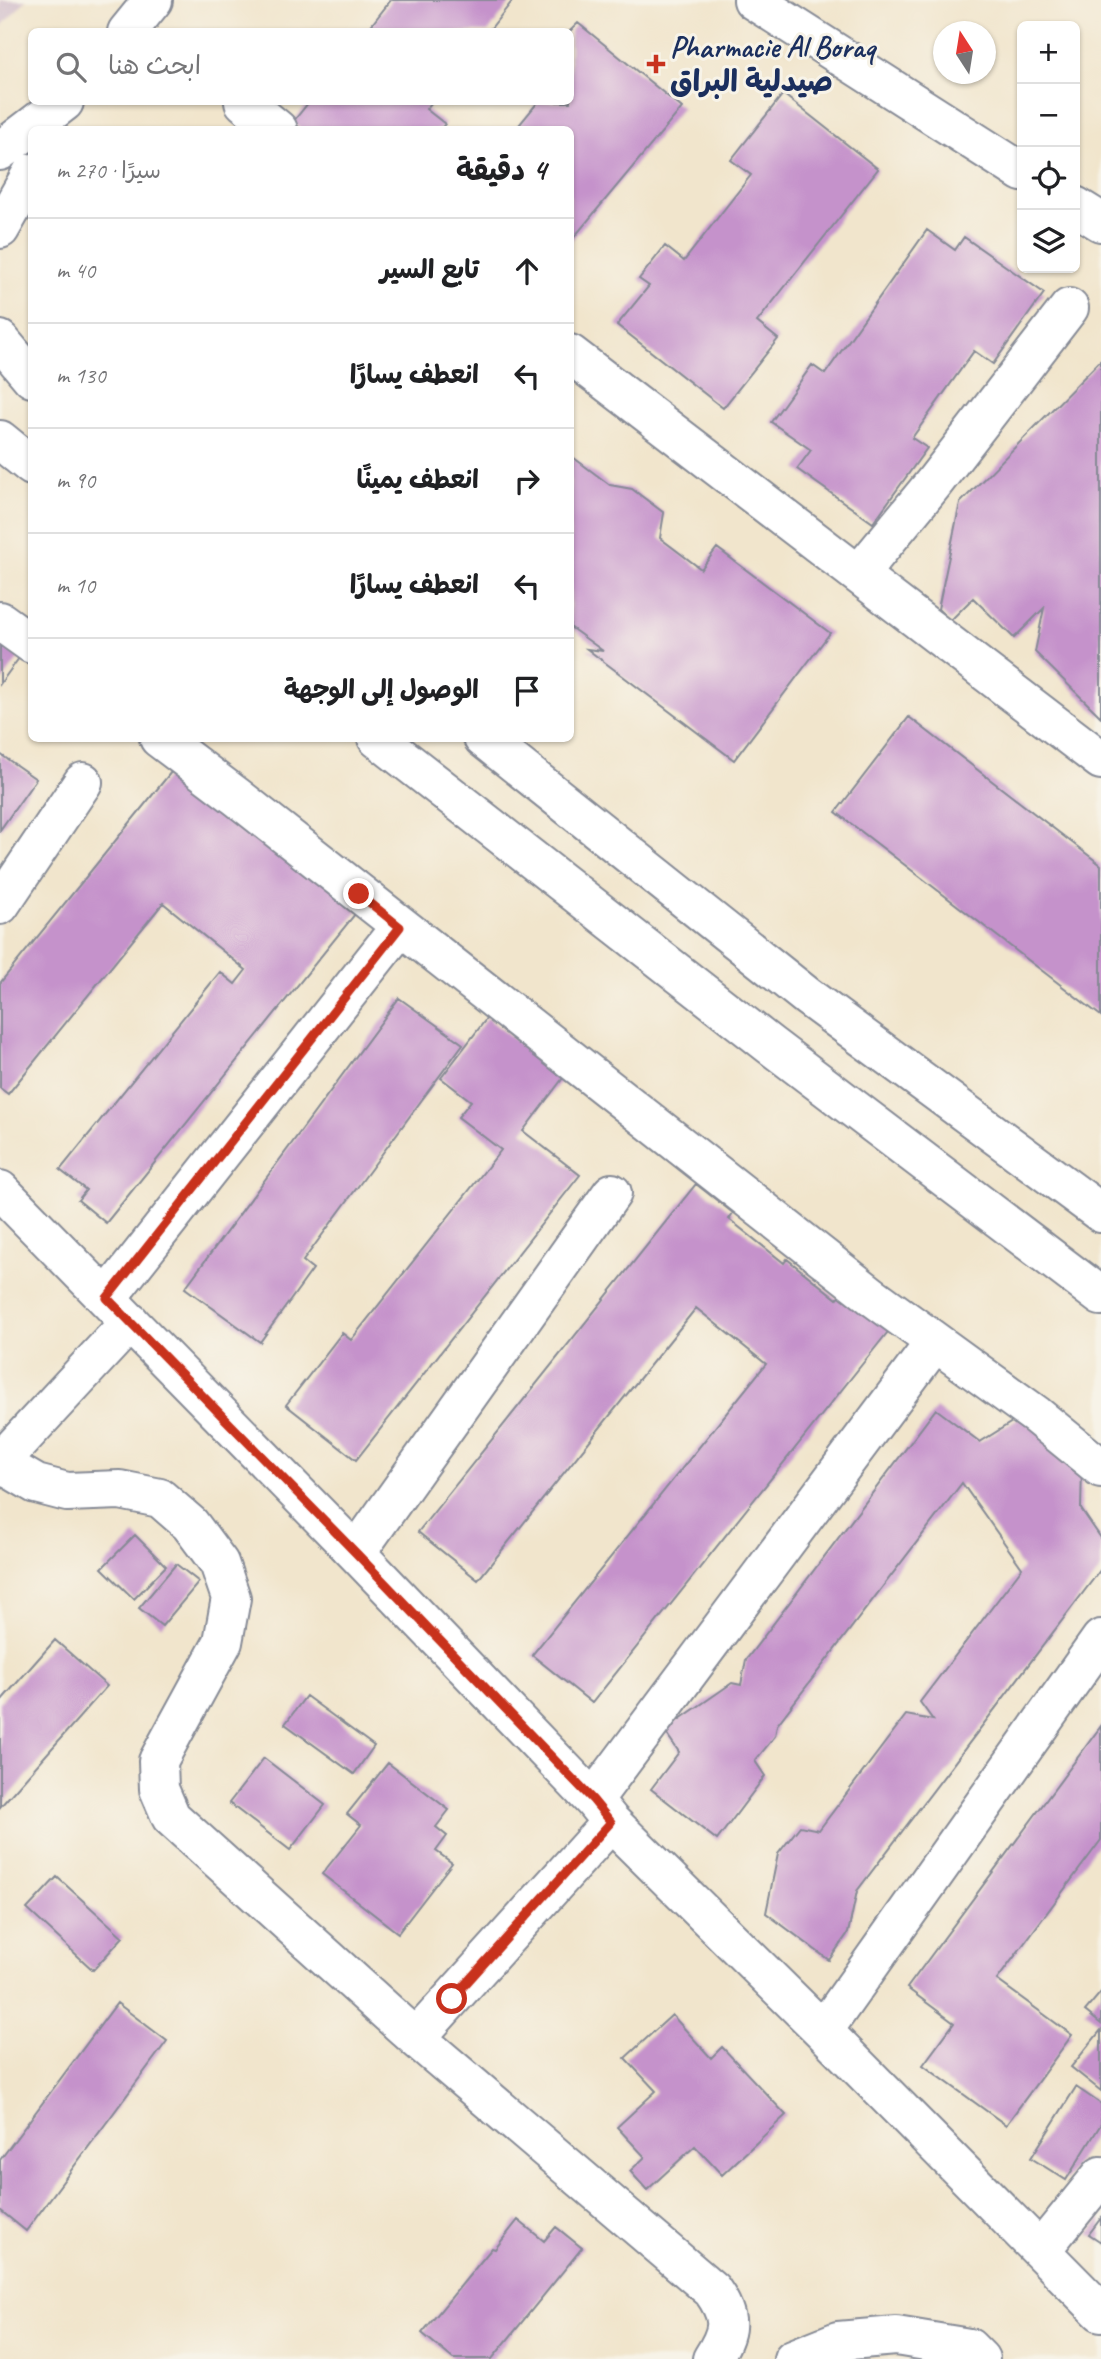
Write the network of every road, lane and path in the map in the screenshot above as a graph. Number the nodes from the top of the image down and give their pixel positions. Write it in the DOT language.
graph roads {
  1 [pos="753,0"];
  2 [pos="60,105"];
  3 [pos="70,105"];
  4 [pos="248,105"];
  5 [pos="33,126"];
  6 [pos="58,126"];
  7 [pos="273,126"];
  8 [pos="28,130"];
  9 [pos="0,151"];
  10 [pos="1017,169"];
  11 [pos="28,180"];
  12 [pos="1080,209"];
  13 [pos="1101,222"];
  14 [pos="0,229"];
  15 [pos="1069,308"];
  16 [pos="0,340"];
  17 [pos="574,357"];
  18 [pos="28,373"];
  19 [pos="0,440"];
  20 [pos="28,463"];
  21 [pos="859,574"];
  22 [pos="0,621"];
  23 [pos="28,641"];
  24 [pos="164,742"];
  25 [pos="382,742"];
  26 [pos="488,742"];
  27 [pos="1101,760"];
  28 [pos="83,782"];
  29 [pos="0,905"];
  30 [pos="400,927"];
  31 [pos="0,1190"];
  32 [pos="612,1193"];
  33 [pos="1101,1213"];
  34 [pos="1101,1296"];
  35 [pos="119,1310"];
  36 [pos="935,1342"];
  37 [pos="0,1463"];
  38 [pos="1101,1468"];
  39 [pos="356,1553"];
  40 [pos="1101,1639"];
  41 [pos="602,1811"];
  42 [pos="823,2031"];
  43 [pos="416,2038"];
  44 [pos="1101,2176"];
  45 [pos="1041,2250"];
  46 [pos="1101,2312"];
  47 [pos="712,2359"];
  48 [pos="793,2359"];
  49 [pos="980,2359"];
  1 -- 10 [label="street"];
  2 -- 5 [label="street"];
  3 -- 6 [label="street"];
  4 -- 7 [label="street"];
  8 -- 9 [label="street"];
  11 -- 14 [label="street"];
  12 -- 13 [label="street"];
  15 -- 21 [label="street"];
  16 -- 18 [label="street"];
  17 -- 21 [label="street"];
  19 -- 20 [label="street"];
  21 -- 27 [label="street"];
  22 -- 23 [label="street"];
  24 -- 30 [label="street"];
  25 -- 34 [label="street"];
  26 -- 33 [label="street"];
  28 -- 29 [label="street"];
  30 -- 35 [label="street"];
  30 -- 36 [label="street"];
  31 -- 35 [label="street"];
  32 -- 39 [label="street"];
  35 -- 37 [label="street"];
  35 -- 39 [label="street"];
  36 -- 38 [label="street"];
  36 -- 41 [label="street"];
  37 -- 43 [label="street"];
  39 -- 41 [label="street"];
  40 -- 42 [label="street"];
  41 -- 42 [label="street"];
  41 -- 43 [label="street"];
  42 -- 45 [label="street"];
  43 -- 47 [label="street"];
  44 -- 45 [label="street"];
  45 -- 46 [label="street"];
  48 -- 49 [label="street"];
}
